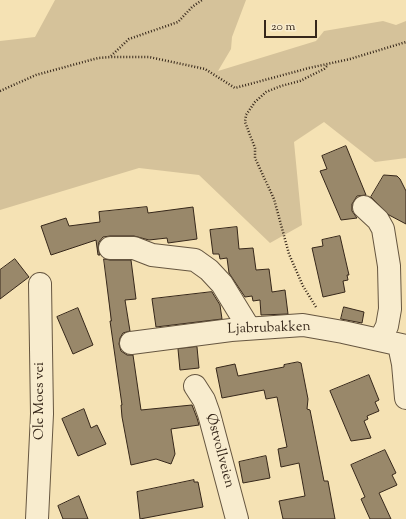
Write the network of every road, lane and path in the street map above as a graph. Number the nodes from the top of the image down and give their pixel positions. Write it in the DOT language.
graph roads {
  1 [pos="202,0"];
  2 [pos="406,42"];
  3 [pos="110,57"];
  4 [pos="329,64"];
  5 [pos="0,91"];
  6 [pos="364,207"];
  7 [pos="110,248"];
  8 [pos="40,284"];
  9 [pos="318,327"];
  10 [pos="250,328"];
  11 [pos="131,343"];
  12 [pos="395,344"];
  13 [pos="195,386"];
  14 [pos="406,398"];
  15 [pos="37,519"];
  16 [pos="237,519"];
  1 -- 3 [label="path"];
  2 -- 4 [label="path"];
  3 -- 4 [label="path"];
  3 -- 5 [label="path"];
  4 -- 9 [label="path"];
  6 -- 12 [label="street"];
  7 -- 10 [label="street"];
  8 -- 15 [label="street, Ole Moes vei"];
  9 -- 10 [label="street, Ljabrubakken"];
  9 -- 12 [label="street, Ljabrubakken"];
  10 -- 11 [label="street, Ljabrubakken"];
  12 -- 14 [label="street"];
  13 -- 16 [label="street, Østvollveien"];
}
